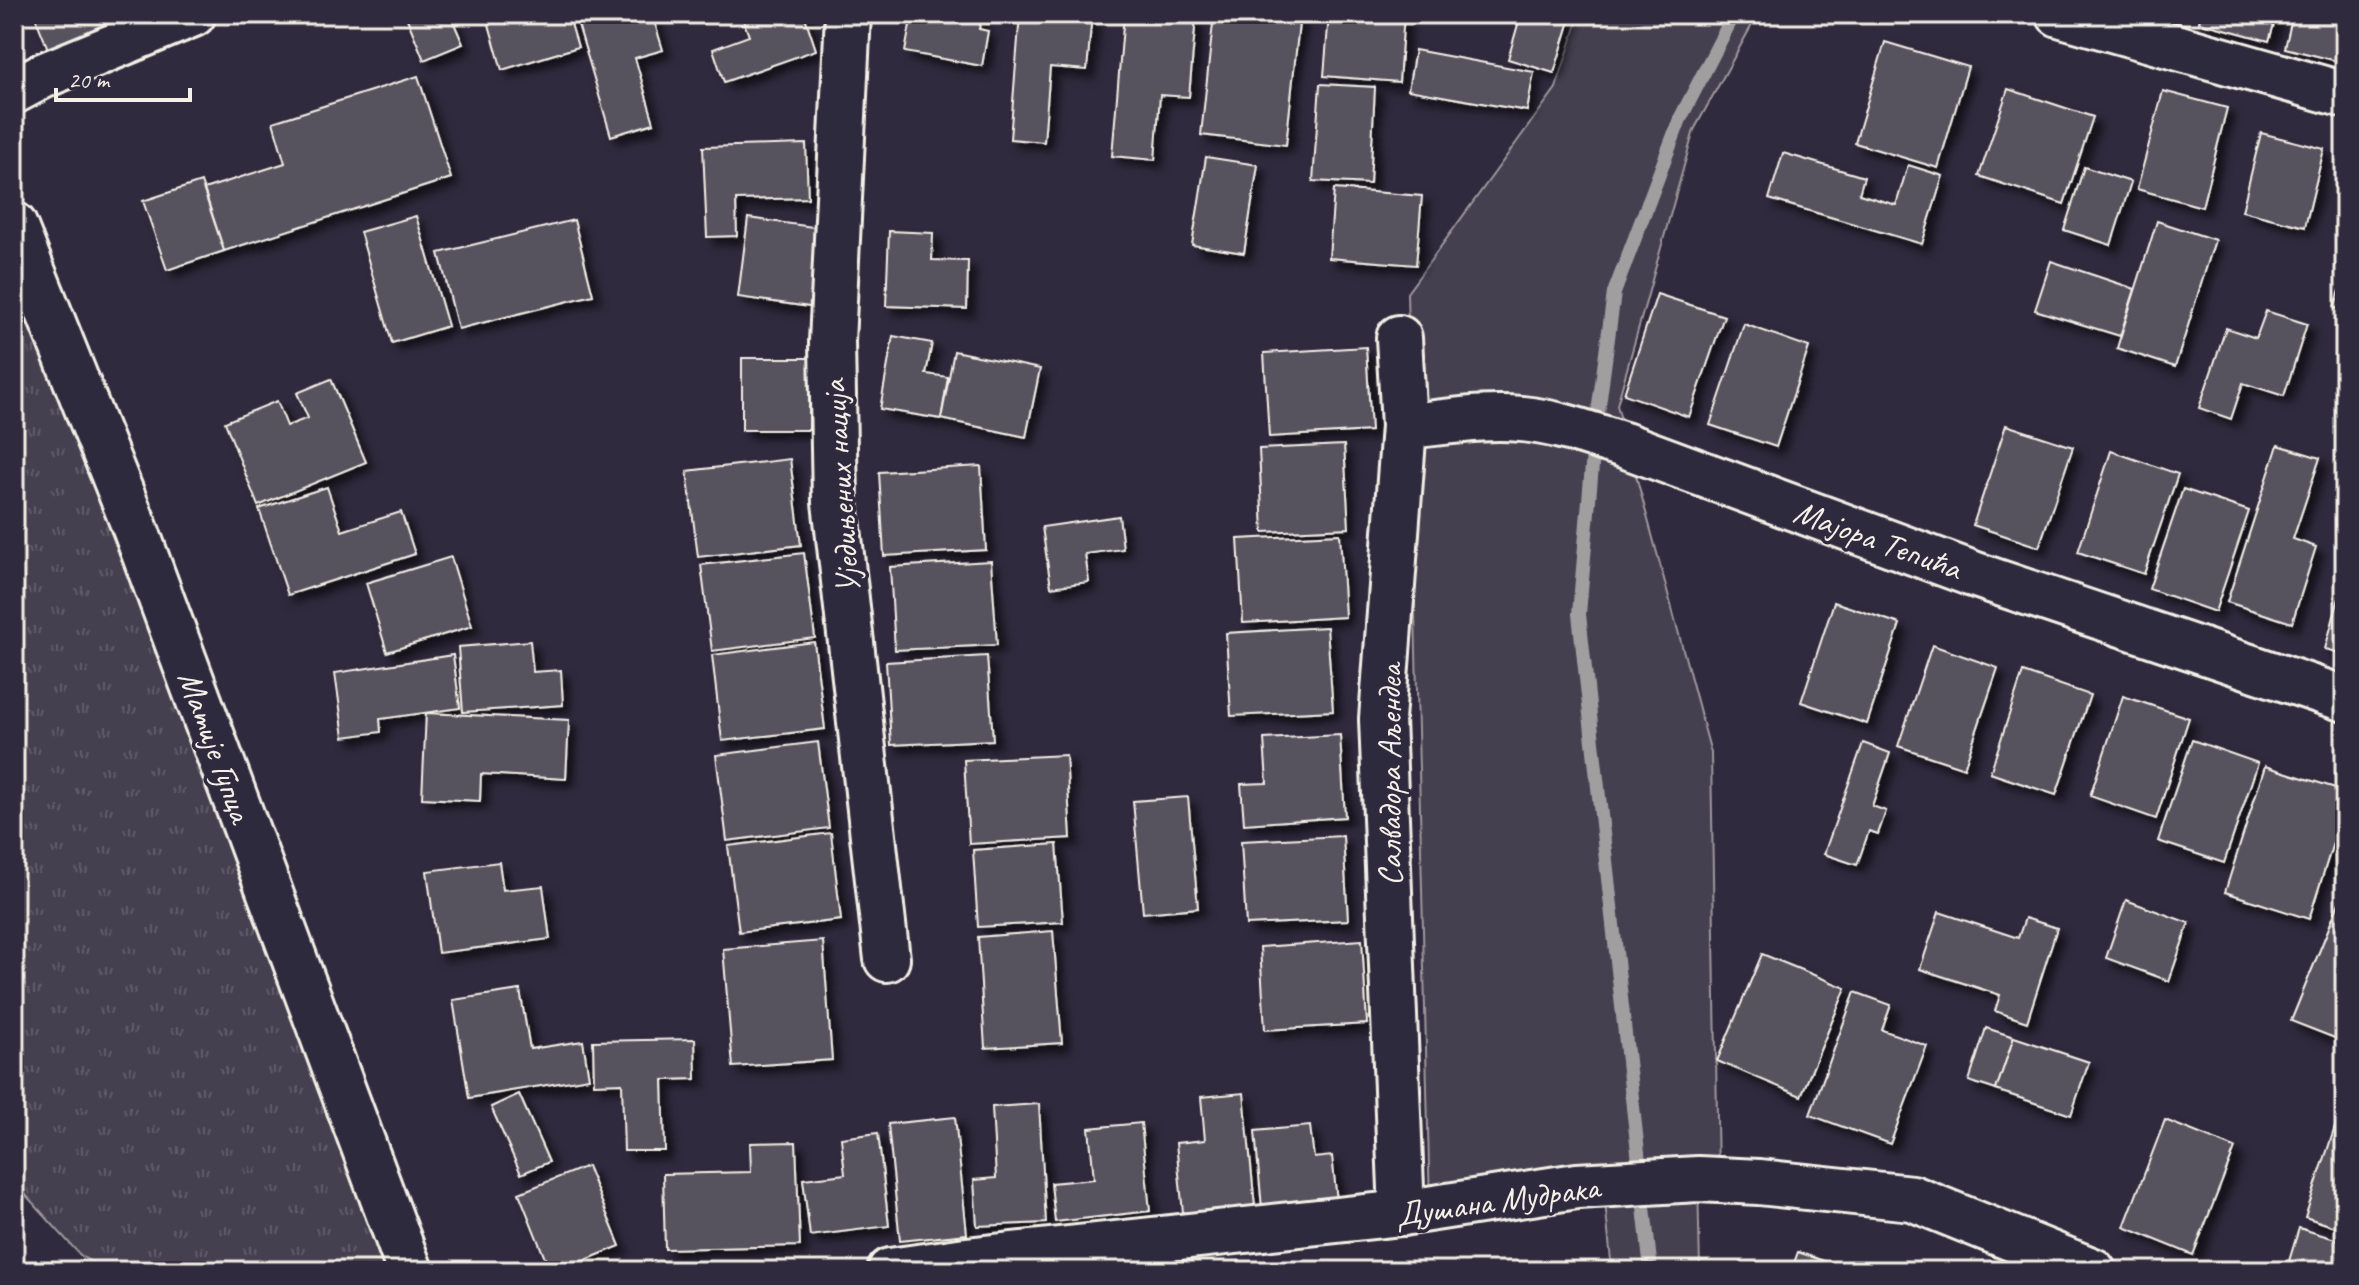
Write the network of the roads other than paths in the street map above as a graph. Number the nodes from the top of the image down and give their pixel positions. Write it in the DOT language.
graph roads {
  1 [pos="193,14"];
  2 [pos="848,14"];
  3 [pos="2059,14"];
  4 [pos="14,91"];
  5 [pos="2345,95"];
  6 [pos="14,225"];
  7 [pos="1399,338"];
  8 [pos="1404,426"];
  9 [pos="2345,699"];
  10 [pos="887,959"];
  11 [pos="1402,1213"];
  12 [pos="410,1271"];
  13 [pos="890,1271"];
  14 [pos="2093,1271"];
  1 -- 4 [label="street"];
  2 -- 10 [label="street, Уједињених нација"];
  3 -- 5 [label="street"];
  6 -- 12 [label="street, Матије Гупца"];
  7 -- 8 [label="street, Салвадора Аљендеа"];
  8 -- 9 [label="street, Мајора Тепића"];
  8 -- 11 [label="street, Салвадора Аљендеа"];
  11 -- 13 [label="street, Душана Мудрака"];
  11 -- 14 [label="street, Душана Мудрака"];
}
